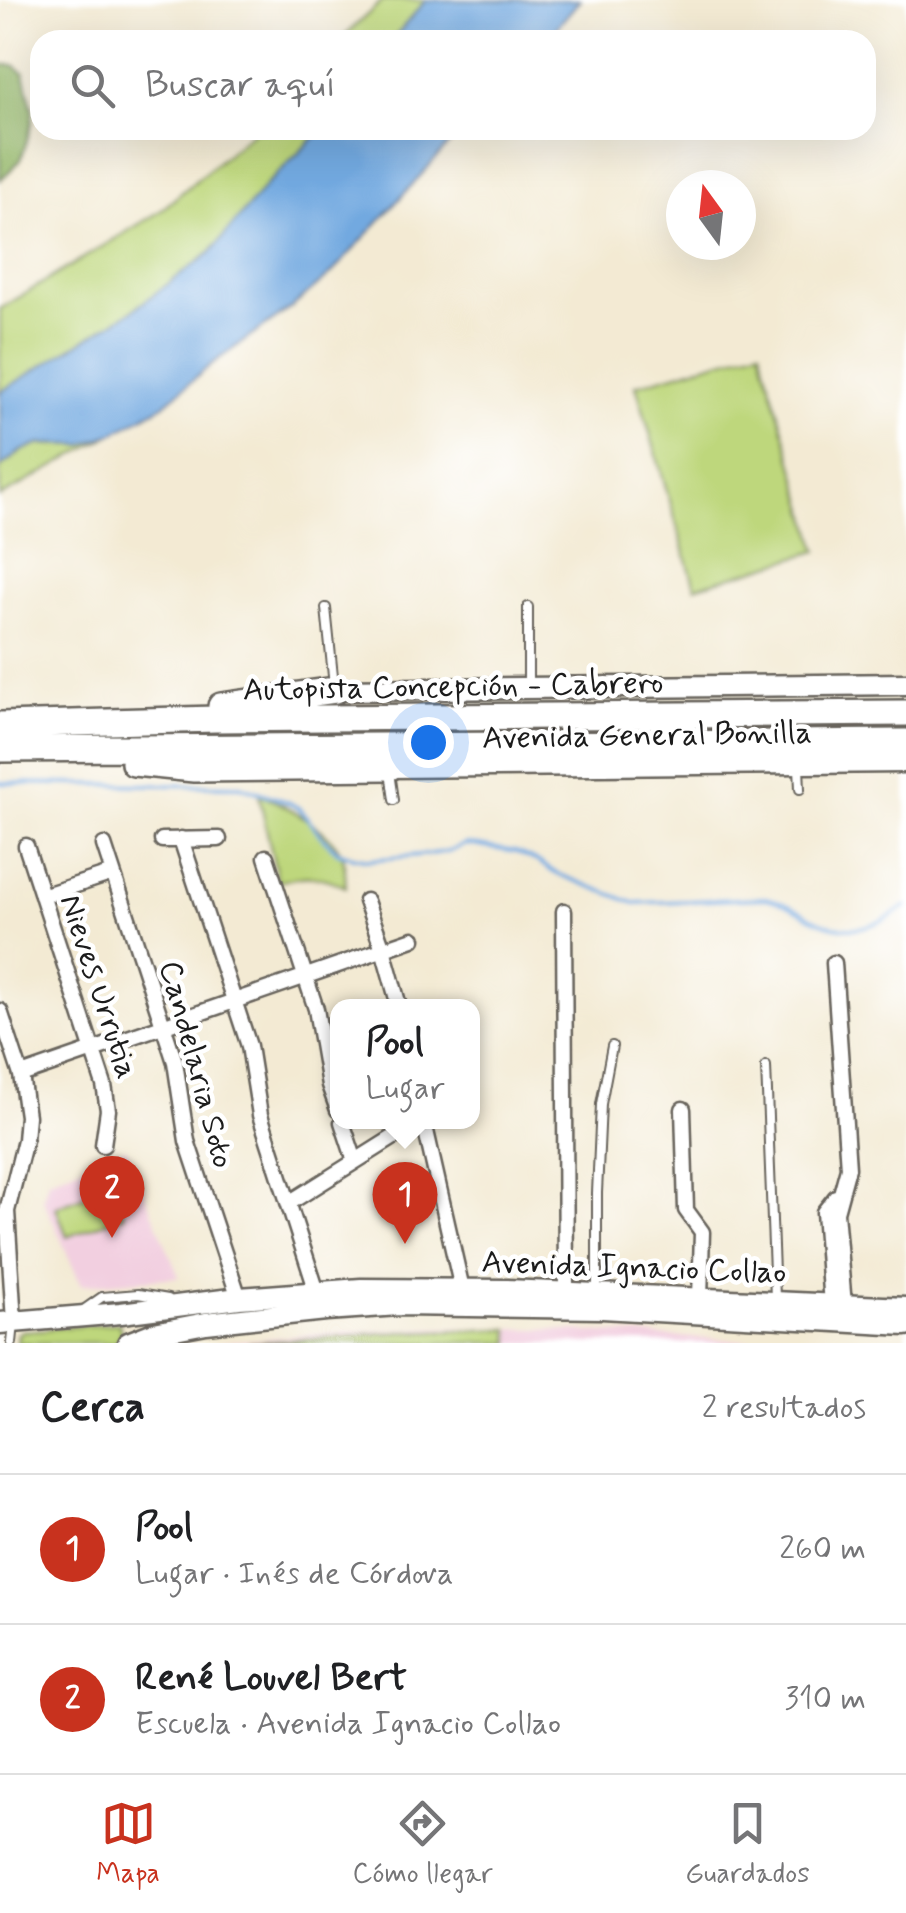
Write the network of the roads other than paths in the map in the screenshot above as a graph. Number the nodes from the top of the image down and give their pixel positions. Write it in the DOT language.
graph roads {
  1 [pos="528,607"];
  2 [pos="326,608"];
  3 [pos="906,684"];
  4 [pos="528,688"];
  5 [pos="335,690"];
  6 [pos="906,713"];
  7 [pos="122,722"];
  8 [pos="0,724"];
  9 [pos="906,742"];
  10 [pos="10,749"];
  11 [pos="906,762"];
  12 [pos="798,763"];
  13 [pos="390,767"];
  14 [pos="800,790"];
  15 [pos="394,800"];
  16 [pos="219,839"];
  17 [pos="162,840"];
  18 [pos="181,840"];
  19 [pos="104,844"];
  20 [pos="26,846"];
  21 [pos="266,857"];
  22 [pos="113,872"];
  23 [pos="42,896"];
  24 [pos="366,901"];
  25 [pos="564,911"];
  26 [pos="413,939"];
  27 [pos="383,950"];
  28 [pos="834,963"];
  29 [pos="306,977"];
  30 [pos="396,999"];
  31 [pos="236,1002"];
  32 [pos="0,1011"];
  33 [pos="164,1026"];
  34 [pos="612,1046"];
  35 [pos="93,1050"];
  36 [pos="766,1066"];
  37 [pos="21,1076"];
  38 [pos="330,1087"];
  39 [pos="683,1109"];
  40 [pos="344,1129"];
  41 [pos="409,1129"];
  42 [pos="423,1129"];
  43 [pos="103,1145"];
  44 [pos="355,1161"];
  45 [pos="289,1203"];
  46 [pos="462,1289"];
  47 [pos="317,1292"];
  48 [pos="566,1292"];
  49 [pos="597,1294"];
  50 [pos="700,1298"];
  51 [pos="775,1302"];
  52 [pos="838,1305"];
  53 [pos="240,1308"];
  54 [pos="906,1308"];
  55 [pos="906,1325"];
  56 [pos="9,1329"];
  57 [pos="159,1338"];
  58 [pos="128,1343"];
  1 -- 4 [label="lane"];
  2 -- 5 [label="lane"];
  3 -- 4 [label="main road, Avenida General Bonilla"];
  4 -- 5 [label="main road, Avenida General Bonilla"];
  5 -- 7 [label="highway"];
  6 -- 7 [label="highway, Autopista Concepción - Cabrero"];
  7 -- 8 [label="highway, Autopista Concepción - Cabrero"];
  9 -- 10 [label="highway, Autopista Concepción - Cabrero"];
  10 -- 13 [label="highway"];
  11 -- 12 [label="main road, Avenida General Bonilla"];
  12 -- 13 [label="main road, Avenida General Bonilla"];
  12 -- 14 [label="lane"];
  13 -- 15 [label="lane"];
  16 -- 18 [label="street"];
  17 -- 18 [label="street"];
  18 -- 31 [label="street"];
  19 -- 22 [label="street, Candelaria Soto"];
  20 -- 23 [label="street, Nieves Urrutia"];
  21 -- 29 [label="street"];
  22 -- 23 [label="street"];
  22 -- 33 [label="street, Candelaria Soto"];
  23 -- 35 [label="street, Nieves Urrutia"];
  24 -- 27 [label="street"];
  25 -- 48 [label="street"];
  26 -- 27 [label="street"];
  27 -- 29 [label="street"];
  27 -- 30 [label="street"];
  28 -- 52 [label="street"];
  29 -- 31 [label="street"];
  29 -- 38 [label="street"];
  31 -- 33 [label="street"];
  31 -- 45 [label="street"];
  32 -- 37 [label="street"];
  33 -- 35 [label="street"];
  33 -- 53 [label="street, Candelaria Soto"];
  34 -- 49 [label="lane"];
  35 -- 37 [label="street"];
  35 -- 43 [label="street, Nieves Urrutia"];
  36 -- 51 [label="lane"];
  37 -- 56 [label="street"];
  39 -- 50 [label="street"];
  40 -- 44 [label="street"];
  41 -- 44 [label="street"];
  42 -- 46 [label="street"];
  44 -- 45 [label="street"];
  45 -- 47 [label="street"];
  46 -- 47 [label="main road, Avenida Ignacio Collao"];
  46 -- 48 [label="main road, Avenida Ignacio Collao"];
  47 -- 53 [label="main road, Avenida Ignacio Collao"];
  48 -- 49 [label="main road, Avenida Ignacio Collao"];
  49 -- 50 [label="main road, Avenida Ignacio Collao"];
  50 -- 51 [label="main road, Avenida Ignacio Collao"];
  51 -- 52 [label="main road, Avenida Ignacio Collao"];
  52 -- 54 [label="main road, Avenida Ignacio Collao"];
  53 -- 55 [label="main road, Avenida Ignacio Collao"];
  53 -- 56 [label="main road, Avenida Ignacio Collao"];
  53 -- 57 [label="main road"];
  57 -- 58 [label="main road"];
}
